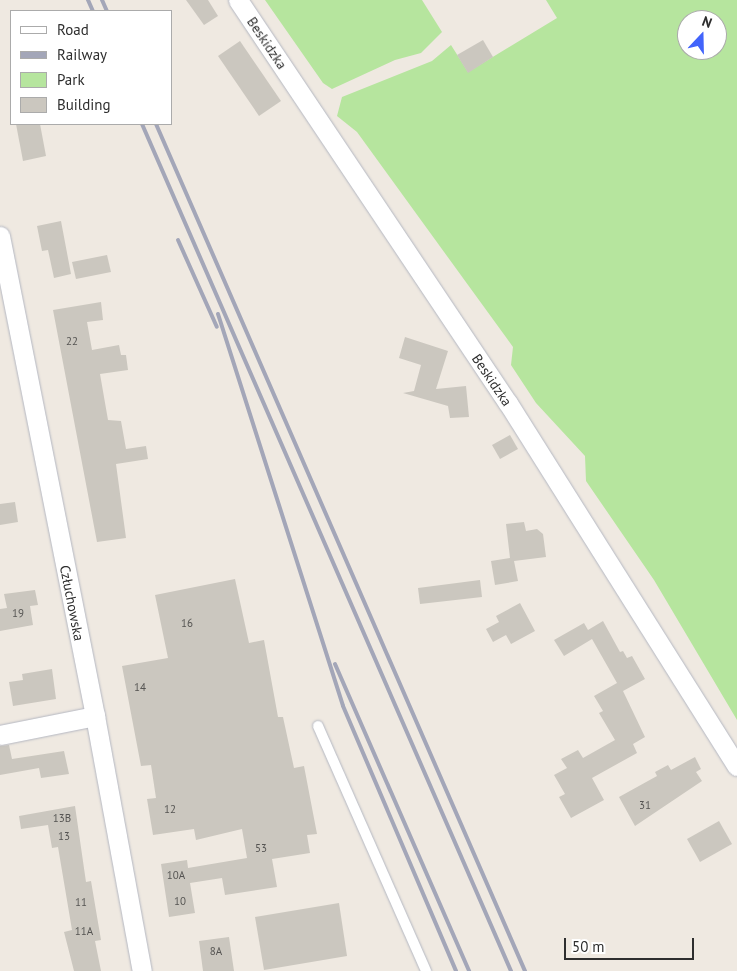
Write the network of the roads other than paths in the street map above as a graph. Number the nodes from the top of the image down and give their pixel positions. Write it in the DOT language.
graph roads {
  1 [pos="238,0"];
  2 [pos="0,236"];
  3 [pos="95,716"];
  4 [pos="318,726"];
  5 [pos="0,735"];
  6 [pos="737,766"];
  7 [pos="142,971"];
  8 [pos="426,971"];
  1 -- 6 [label="street, Beskidzka"];
  2 -- 3 [label="street, Człuchowska"];
  3 -- 5 [label="street"];
  3 -- 7 [label="street, Człuchowska"];
  4 -- 8 [label="lane"];
}
